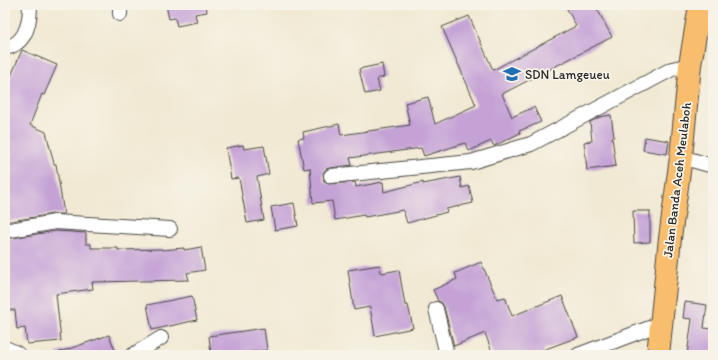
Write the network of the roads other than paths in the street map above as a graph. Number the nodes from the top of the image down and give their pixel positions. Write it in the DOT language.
graph roads {
  1 [pos="30,5"];
  2 [pos="700,5"];
  3 [pos="5,48"];
  4 [pos="690,66"];
  5 [pos="681,157"];
  6 [pos="713,166"];
  7 [pos="331,176"];
  8 [pos="170,230"];
  9 [pos="5,231"];
  10 [pos="436,309"];
  11 [pos="660,324"];
  12 [pos="161,338"];
  13 [pos="5,350"];
  14 [pos="16,355"];
  15 [pos="133,355"];
  16 [pos="447,355"];
  17 [pos="578,355"];
  18 [pos="658,355"];
  1 -- 3 [label="street"];
  2 -- 4 [label="highway, Jalan Banda Aceh Meulaboh"];
  4 -- 5 [label="highway, Jalan Banda Aceh Meulaboh"];
  4 -- 7 [label="street"];
  5 -- 6 [label="street"];
  5 -- 11 [label="highway, Jalan Banda Aceh Meulaboh"];
  8 -- 9 [label="street"];
  10 -- 16 [label="street"];
  11 -- 17 [label="street"];
  11 -- 18 [label="highway, Jalan Banda Aceh Meulaboh"];
  12 -- 15 [label="street"];
  13 -- 14 [label="street"];
}
